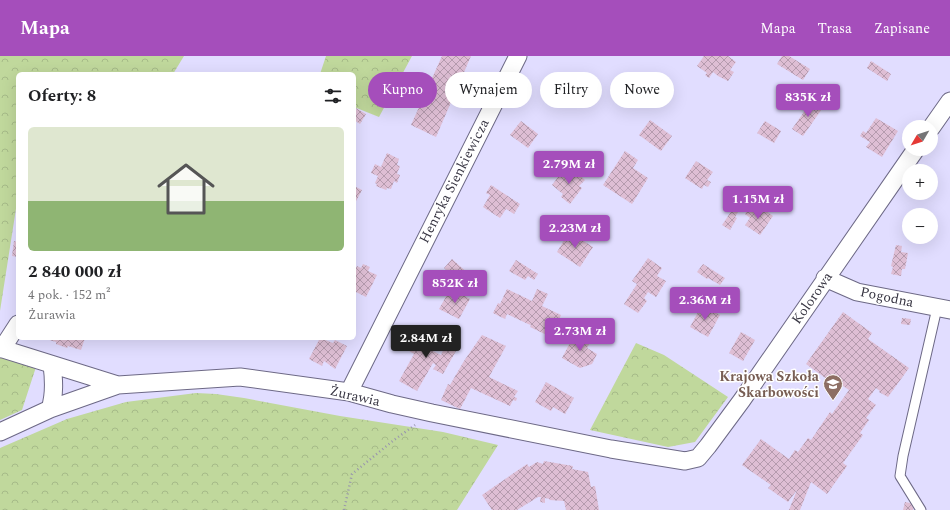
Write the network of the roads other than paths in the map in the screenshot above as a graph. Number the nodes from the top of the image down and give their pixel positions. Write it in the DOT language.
graph roads {
  1 [pos="518,56"];
  2 [pos="950,101"];
  3 [pos="937,120"];
  4 [pos="911,156"];
  5 [pos="825,278"];
  6 [pos="943,309"];
  7 [pos="16,327"];
  8 [pos="1,349"];
  9 [pos="52,364"];
  10 [pos="118,385"];
  11 [pos="349,392"];
  12 [pos="50,409"];
  13 [pos="0,432"];
  14 [pos="708,446"];
  15 [pos="921,510"];
  1 -- 11 [label="street, Henryka Sienkiewicza"];
  2 -- 3 [label="street"];
  4 -- 5 [label="street, Kolorowa"];
  5 -- 6 [label="street, Pogodna"];
  5 -- 14 [label="street, Kolorowa"];
  6 -- 15 [label="lane"];
  7 -- 8 [label="street"];
  8 -- 9 [label="street"];
  9 -- 10 [label="street"];
  9 -- 12 [label="street"];
  10 -- 11 [label="street, Żurawia"];
  10 -- 12 [label="street, Żurawia"];
  11 -- 14 [label="street, Żurawia"];
  12 -- 13 [label="street, Żurawia"];
}
